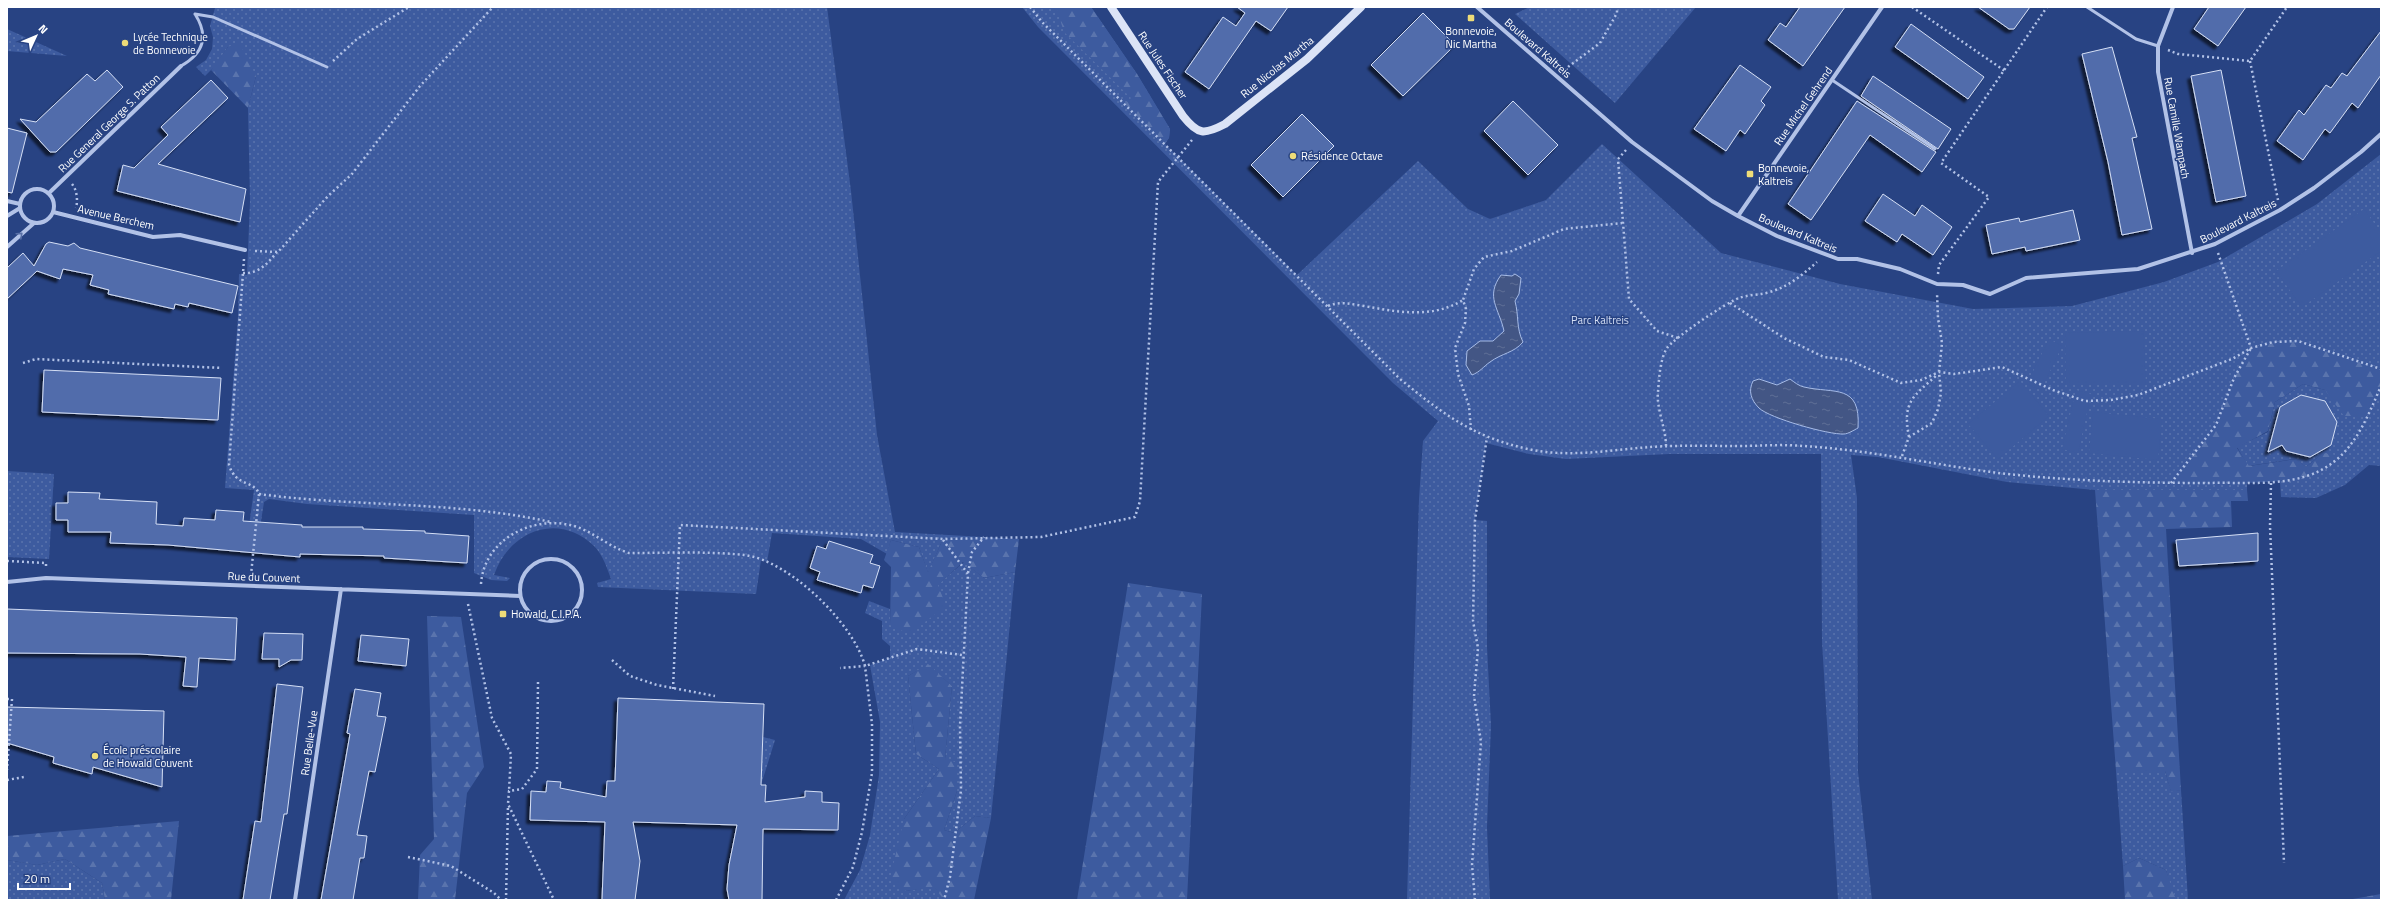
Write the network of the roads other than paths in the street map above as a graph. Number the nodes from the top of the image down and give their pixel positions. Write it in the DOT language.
graph roads {
  1 [pos="1111,7"];
  2 [pos="1361,7"];
  3 [pos="1477,7"];
  4 [pos="1882,7"];
  5 [pos="2087,7"];
  6 [pos="2173,7"];
  7 [pos="2158,46"];
  8 [pos="181,66"];
  9 [pos="327,67"];
  10 [pos="1832,80"];
  11 [pos="1200,132"];
  12 [pos="2381,134"];
  13 [pos="1936,149"];
  14 [pos="50,193"];
  15 [pos="7,201"];
  16 [pos="20,206"];
  17 [pos="53,212"];
  18 [pos="7,216"];
  19 [pos="1738,216"];
  20 [pos="34,223"];
  21 [pos="7,247"];
  22 [pos="245,250"];
  23 [pos="2192,253"];
  24 [pos="7,582"];
  25 [pos="341,589"];
  26 [pos="520,596"];
  27 [pos="295,900"];
  1 -- 11 [label="street, Rue Jules Fischer"];
  2 -- 11 [label="street, Rue Nicolas Martha"];
  3 -- 19 [label="street, Boulevard Kaltreis"];
  4 -- 10 [label="street, Rue Michel Gehrend"];
  5 -- 7 [label="lane"];
  6 -- 7 [label="street, Rue Camille Wampach"];
  7 -- 23 [label="street, Rue Camille Wampach"];
  8 -- 9 [label="lane"];
  8 -- 14 [label="street, Rue General George S. Patton"];
  10 -- 13 [label="lane"];
  10 -- 19 [label="street, Rue Michel Gehrend"];
  12 -- 23 [label="street, Boulevard Kaltreis"];
  14 -- 16 [label="street"];
  14 -- 17 [label="street"];
  15 -- 16 [label="street"];
  16 -- 18 [label="street"];
  16 -- 20 [label="street"];
  17 -- 20 [label="street"];
  17 -- 22 [label="street, Avenue Berchem"];
  19 -- 23 [label="street, Boulevard Kaltreis"];
  21 -- 20 [label="street, one-way"];
  24 -- 25 [label="street, Rue du Couvent"];
  25 -- 26 [label="street, Rue du Couvent"];
  25 -- 27 [label="street, Rue Belle-Vue"];
  26 -- 26 [label="street"];
}
